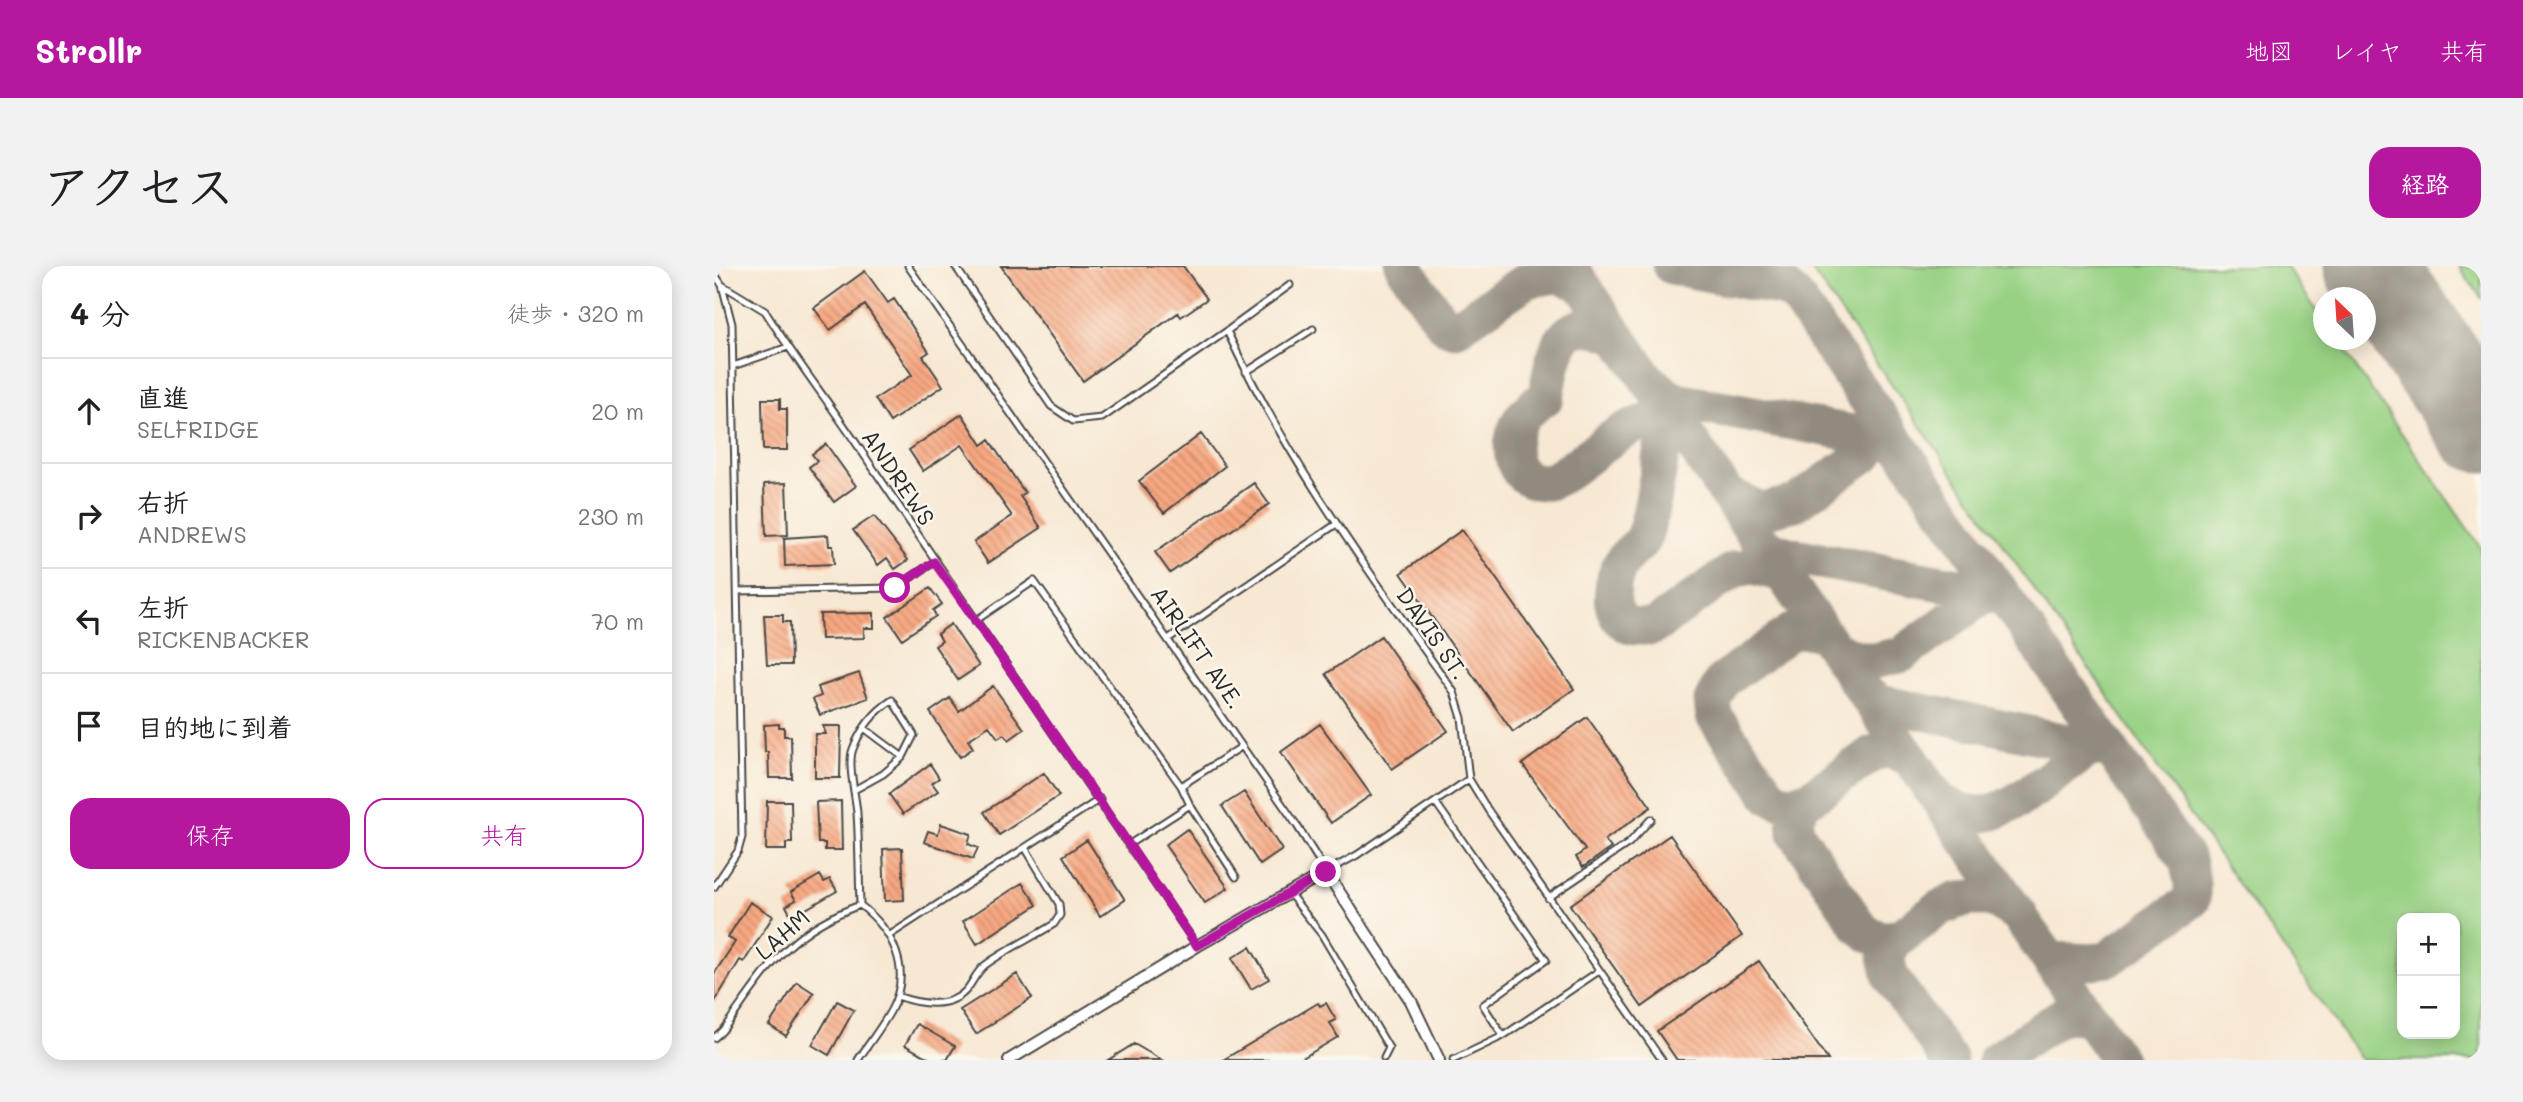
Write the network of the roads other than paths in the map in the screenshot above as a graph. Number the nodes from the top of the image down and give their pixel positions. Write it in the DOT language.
graph roads {
  1 [pos="908,266"];
  2 [pos="955,266"];
  3 [pos="714,273"];
  4 [pos="722,285"];
  5 [pos="1290,285"];
  6 [pos="1313,329"];
  7 [pos="1227,331"];
  8 [pos="788,347"];
  9 [pos="733,366"];
  10 [pos="1246,372"];
  11 [pos="1335,525"];
  12 [pos="934,562"];
  13 [pos="737,591"];
  14 [pos="975,621"];
  15 [pos="1168,639"];
  16 [pos="864,727"];
  17 [pos="1241,747"];
  18 [pos="903,757"];
  19 [pos="1469,779"];
  20 [pos="1181,786"];
  21 [pos="854,790"];
  22 [pos="1100,799"];
  23 [pos="1436,803"];
  24 [pos="1190,805"];
  25 [pos="1651,819"];
  26 [pos="1128,845"];
  27 [pos="1026,849"];
  28 [pos="1326,872"];
  29 [pos="1236,877"];
  30 [pos="714,887"];
  31 [pos="1289,894"];
  32 [pos="1548,898"];
  33 [pos="860,905"];
  34 [pos="890,935"];
  35 [pos="1197,946"];
  36 [pos="1599,971"];
  37 [pos="897,996"];
  38 [pos="1503,1036"];
  39 [pos="714,1038"];
  40 [pos="1383,1059"];
  41 [pos="858,1060"];
  42 [pos="1009,1060"];
  43 [pos="1439,1060"];
  44 [pos="1454,1060"];
  45 [pos="1661,1060"];
  1 -- 15 [label="lane, AIRLIFT AVE."];
  2 -- 7 [label="lane"];
  3 -- 4 [label="lane"];
  4 -- 8 [label="lane, ANDREWS"];
  4 -- 9 [label="lane"];
  5 -- 7 [label="lane"];
  6 -- 10 [label="lane"];
  7 -- 10 [label="lane, DAVIS ST."];
  8 -- 9 [label="lane"];
  8 -- 12 [label="lane, ANDREWS"];
  9 -- 13 [label="lane"];
  10 -- 11 [label="lane, DAVIS ST."];
  11 -- 15 [label="lane"];
  11 -- 19 [label="lane, DAVIS ST."];
  12 -- 13 [label="lane"];
  12 -- 14 [label="lane, ANDREWS"];
  13 -- 30 [label="lane"];
  14 -- 20 [label="lane"];
  14 -- 22 [label="lane, ANDREWS"];
  15 -- 17 [label="lane, AIRLIFT AVE."];
  16 -- 18 [label="lane"];
  16 -- 18 [label="lane"];
  16 -- 21 [label="lane"];
  17 -- 20 [label="lane"];
  17 -- 28 [label="lane, AIRLIFT AVE."];
  18 -- 21 [label="lane"];
  19 -- 23 [label="lane"];
  19 -- 32 [label="lane, DAVIS ST."];
  20 -- 24 [label="lane"];
  21 -- 33 [label="lane"];
  22 -- 26 [label="lane, ANDREWS"];
  22 -- 27 [label="lane"];
  23 -- 28 [label="lane"];
  23 -- 38 [label="lane"];
  24 -- 26 [label="lane"];
  24 -- 29 [label="lane"];
  25 -- 32 [label="lane"];
  26 -- 35 [label="lane, ANDREWS"];
  27 -- 34 [label="lane"];
  27 -- 37 [label="lane"];
  28 -- 31 [label="street"];
  28 -- 43 [label="street, AIRLIFT AVE."];
  31 -- 35 [label="street"];
  31 -- 40 [label="lane"];
  32 -- 36 [label="lane, DAVIS ST."];
  33 -- 34 [label="lane"];
  33 -- 39 [label="lane, LAHM"];
  34 -- 37 [label="lane"];
  35 -- 42 [label="street"];
  36 -- 38 [label="lane"];
  36 -- 45 [label="lane, DAVIS ST."];
  37 -- 41 [label="lane"];
  38 -- 44 [label="lane"];
}
